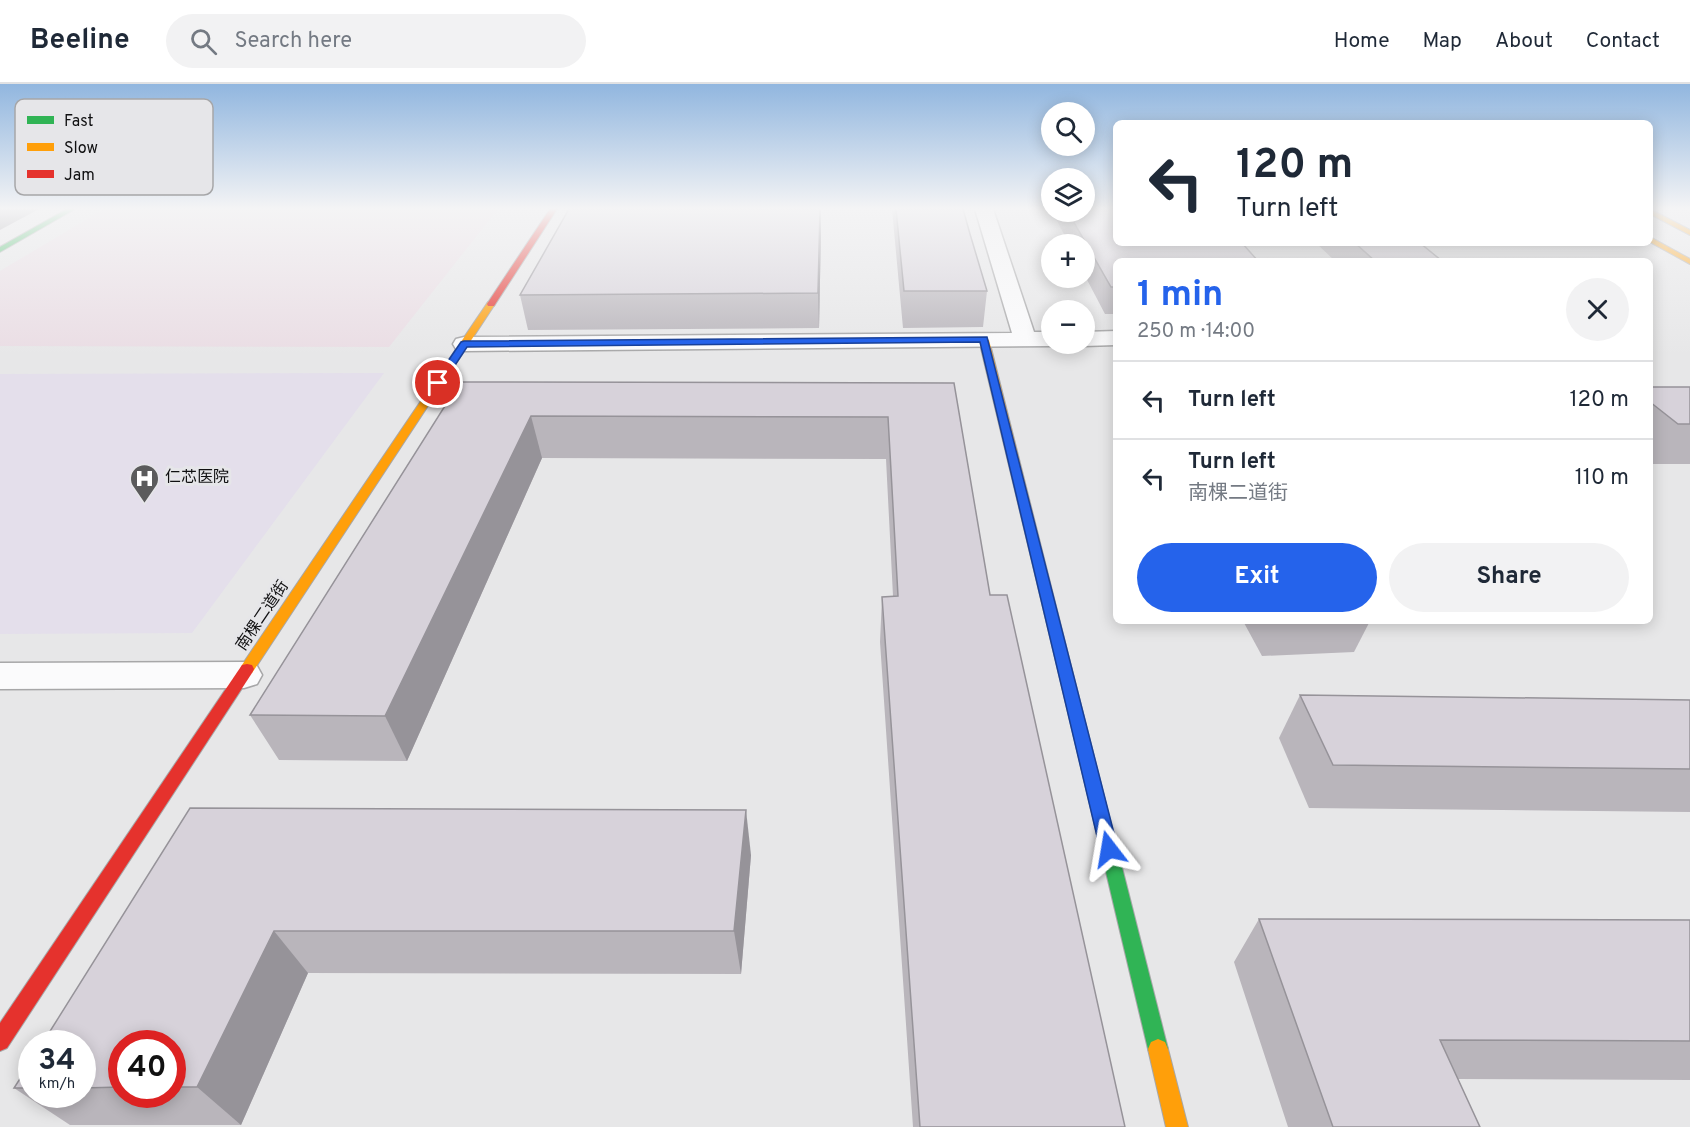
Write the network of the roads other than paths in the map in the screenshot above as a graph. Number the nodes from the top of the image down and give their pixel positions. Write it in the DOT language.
graph roads {
  1 [pos="522,258"];
  2 [pos="999,258"];
  3 [pos="1113,338"];
  4 [pos="984,339"];
  5 [pos="1025,339"];
  6 [pos="1041,339"];
  7 [pos="1095,339"];
  8 [pos="464,344"];
  9 [pos="244,675"];
  10 [pos="0,676"];
  11 [pos="0,1041"];
  12 [pos="1177,1127"];
  1 -- 8 [label="main road, 南棵二道街"];
  2 -- 5 [label="street"];
  3 -- 7 [label="street"];
  4 -- 5 [label="street"];
  4 -- 8 [label="street"];
  4 -- 12 [label="main road"];
  5 -- 6 [label="street"];
  8 -- 9 [label="main road, 南棵二道街"];
  9 -- 10 [label="street"];
  9 -- 11 [label="main road, 南棵二道街"];
}
